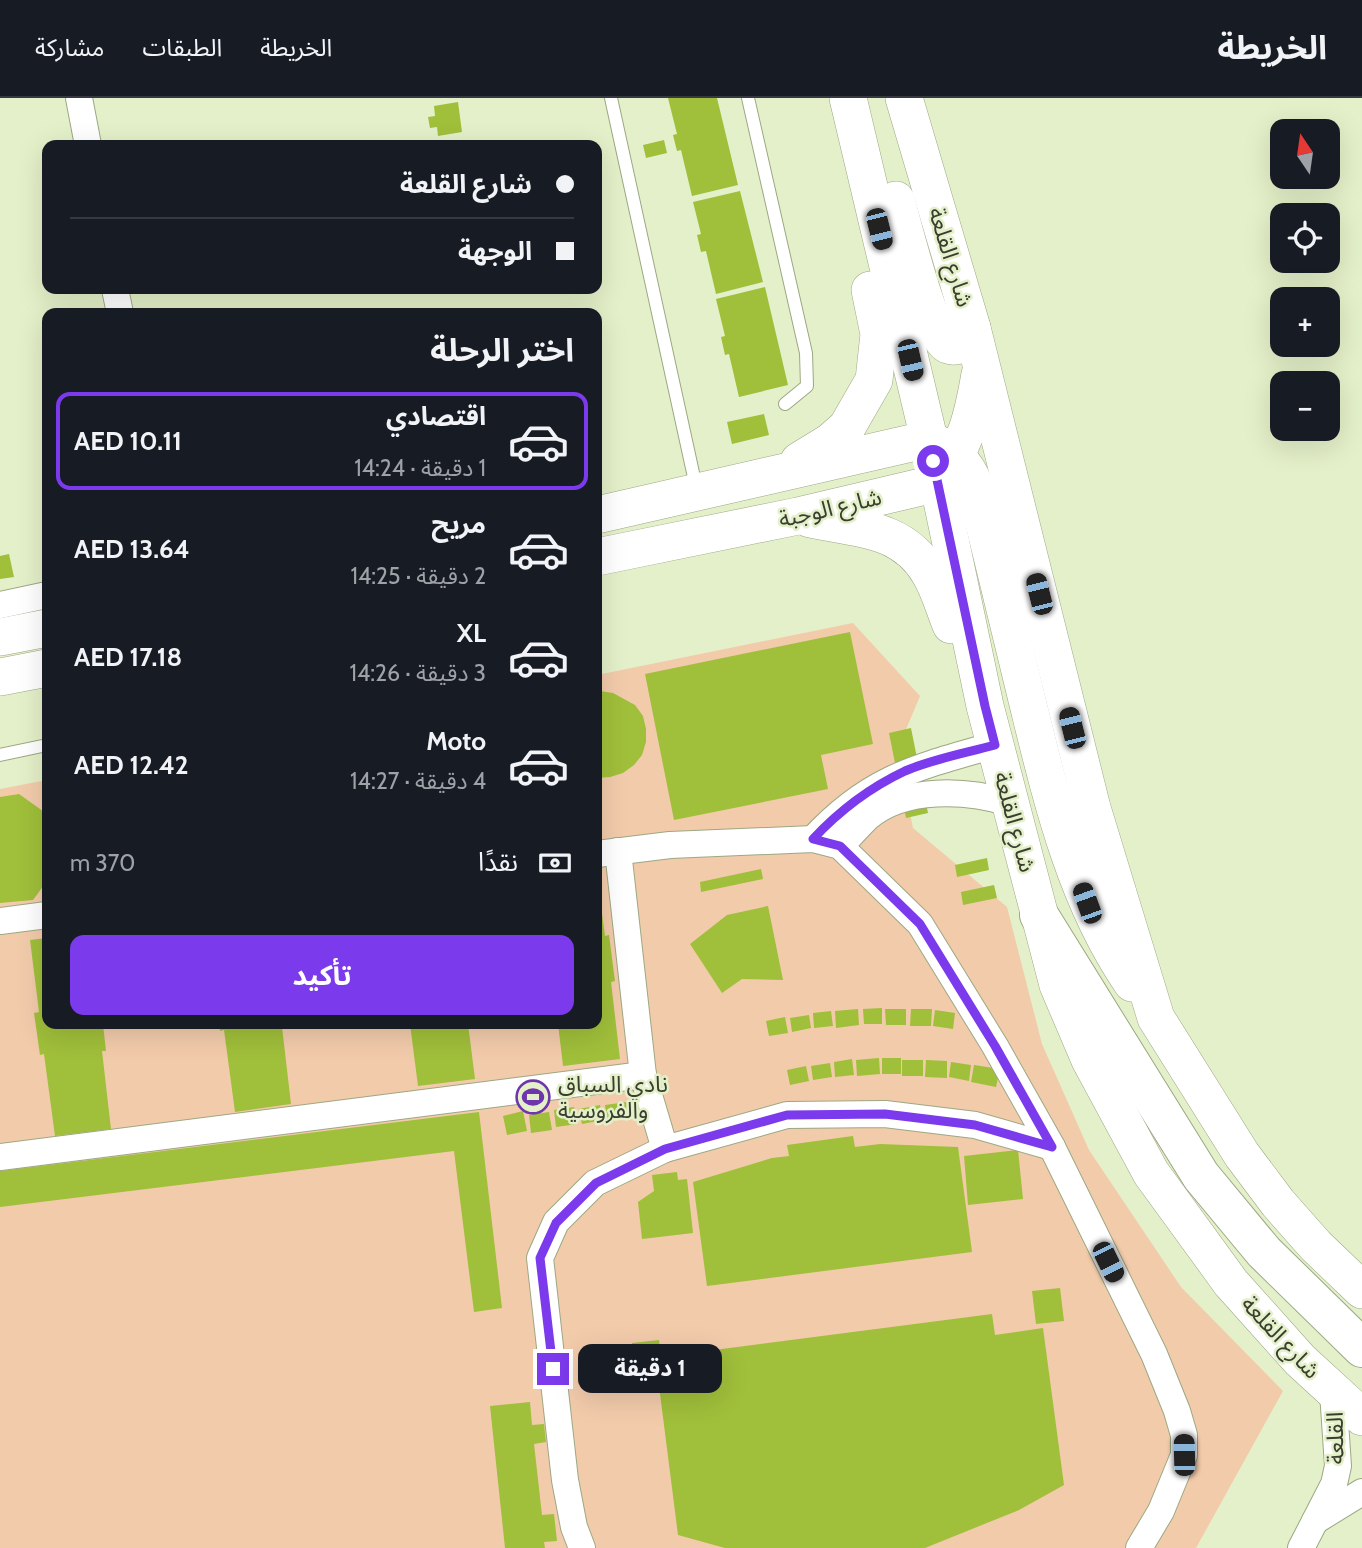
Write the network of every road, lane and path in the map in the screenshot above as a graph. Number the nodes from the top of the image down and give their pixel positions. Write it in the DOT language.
graph roads {
  1 [pos="79,98"];
  2 [pos="611,98"];
  3 [pos="748,98"];
  4 [pos="829,98"];
  5 [pos="848,98"];
  6 [pos="869,98"];
  7 [pos="904,98"];
  8 [pos="87,140"];
  9 [pos="972,328"];
  10 [pos="981,365"];
  11 [pos="785,404"];
  12 [pos="941,459"];
  13 [pos="778,474"];
  14 [pos="697,492"];
  15 [pos="602,514"];
  16 [pos="798,516"];
  17 [pos="602,556"];
  18 [pos="42,596"];
  19 [pos="0,605"];
  20 [pos="42,629"];
  21 [pos="0,637"];
  22 [pos="42,669"];
  23 [pos="0,677"];
  24 [pos="985,706"];
  25 [pos="995,745"];
  26 [pos="42,746"];
  27 [pos="0,755"];
  28 [pos="1010,803"];
  29 [pos="813,839"];
  30 [pos="840,846"];
  31 [pos="608,853"];
  32 [pos="1040,915"];
  33 [pos="42,916"];
  34 [pos="0,921"];
  35 [pos="1156,1018"];
  36 [pos="643,1075"];
  37 [pos="1052,1147"];
  38 [pos="665,1149"];
  39 [pos="0,1157"];
  40 [pos="1362,1290"];
  41 [pos="1362,1348"];
  42 [pos="1333,1392"];
  43 [pos="1362,1417"];
  44 [pos="1362,1492"];
  45 [pos="1315,1521"];
  46 [pos="582,1548"];
  47 [pos="1139,1548"];
  48 [pos="1301,1548"];
  1 -- 8 [label="street"];
  2 -- 14 [label="lane"];
  3 -- 11 [label="lane"];
  4 -- 13 [label="main road"];
  5 -- 12 [label="main road, شارع القلعة"];
  6 -- 9 [label="main road"];
  7 -- 9 [label="main road, شارع القلعة"];
  9 -- 10 [label="main road, شارع القلعة"];
  10 -- 12 [label="main road"];
  10 -- 35 [label="main road, شارع القلعة"];
  12 -- 13 [label="main road, شارع الوجبة"];
  12 -- 16 [label="main road, شارع الوجبة"];
  12 -- 24 [label="main road, شارع القلعة"];
  12 -- 35 [label="main road"];
  13 -- 14 [label="main road, شارع الوجبة"];
  14 -- 15 [label="main road, شارع الوجبة"];
  16 -- 17 [label="main road, شارع الوجبة"];
  16 -- 24 [label="main road"];
  18 -- 19 [label="street"];
  20 -- 21 [label="main road"];
  22 -- 23 [label="main road"];
  24 -- 25 [label="main road, شارع القلعة"];
  25 -- 28 [label="main road, شارع القلعة"];
  25 -- 29 [label="street"];
  26 -- 27 [label="lane"];
  28 -- 30 [label="street"];
  28 -- 32 [label="main road, شارع القلعة"];
  29 -- 30 [label="street"];
  29 -- 31 [label="street"];
  30 -- 37 [label="street"];
  31 -- 36 [label="street"];
  32 -- 41 [label="highway"];
  32 -- 42 [label="main road, شارع القلعة"];
  33 -- 34 [label="street"];
  35 -- 40 [label="main road, شارع القلعة"];
  36 -- 38 [label="street"];
  36 -- 39 [label="street"];
  37 -- 38 [label="street"];
  37 -- 47 [label="street"];
  38 -- 46 [label="street"];
  42 -- 43 [label="main road, شارع القلعة"];
  42 -- 45 [label="street, القلعة"];
  44 -- 45 [label="street, القلعة"];
  45 -- 48 [label="street, القلعة"];
}
